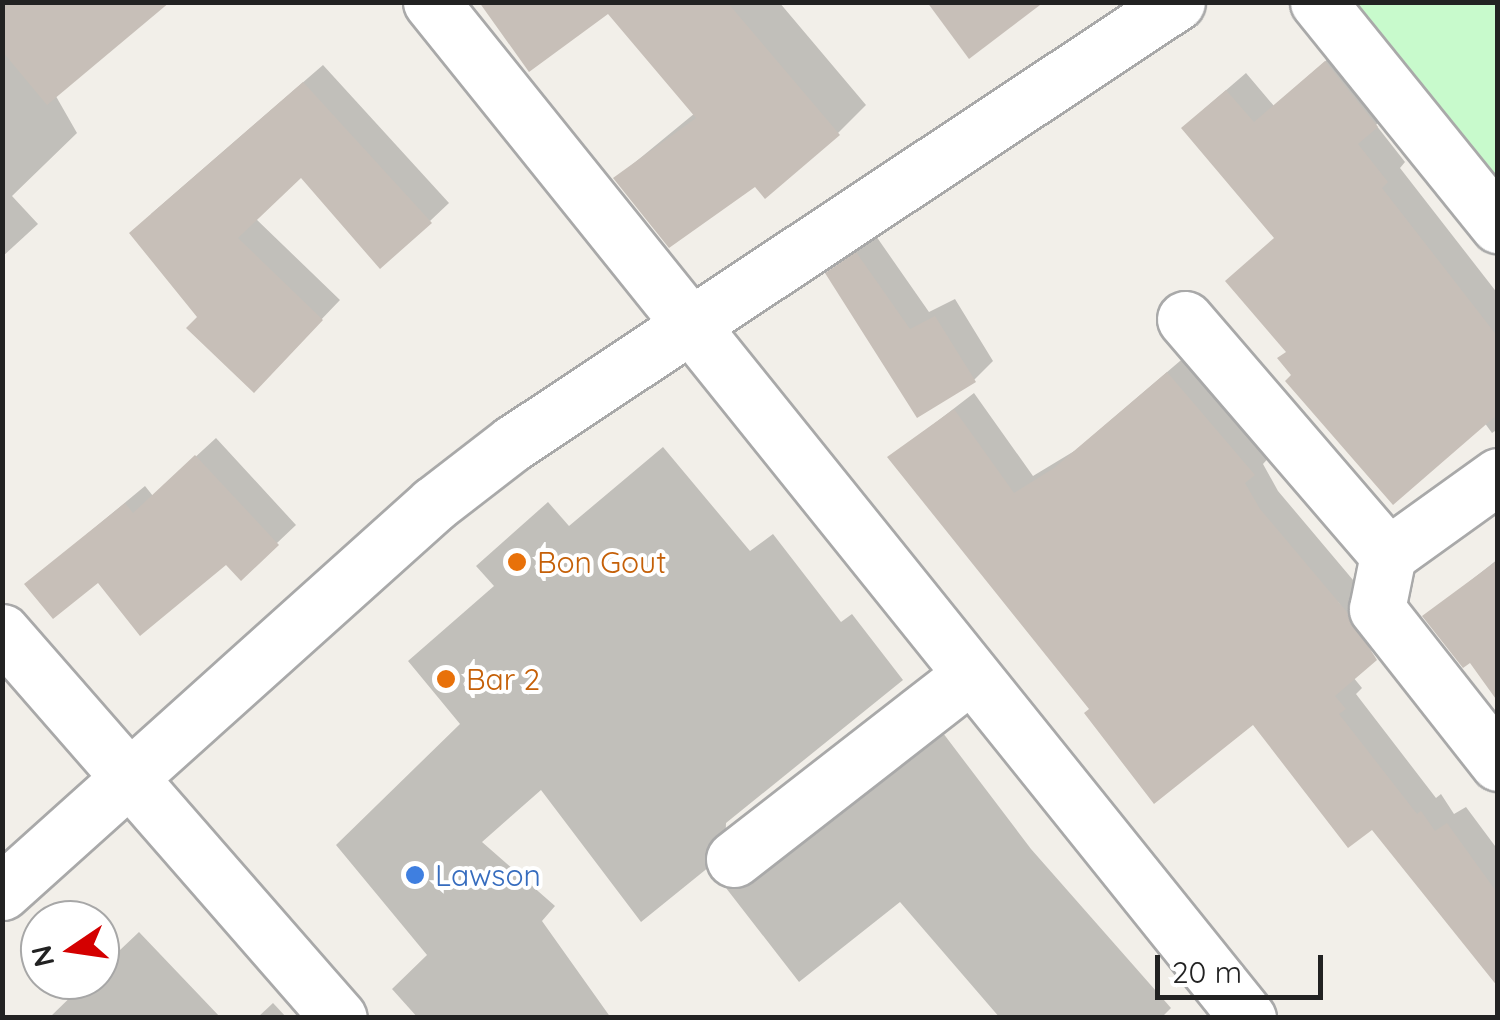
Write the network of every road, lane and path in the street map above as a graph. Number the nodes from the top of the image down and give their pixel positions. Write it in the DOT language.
graph roads {
  1 [pos="431,2"];
  2 [pos="1177,2"];
  3 [pos="1318,2"];
  4 [pos="1498,225"];
  5 [pos="1185,320"];
  6 [pos="690,326"];
  7 [pos="1498,476"];
  8 [pos="1388,555"];
  9 [pos="2,632"];
  10 [pos="970,675"];
  11 [pos="1498,762"];
  12 [pos="129,776"];
  13 [pos="734,859"];
  14 [pos="2,892"];
  15 [pos="339,1018"];
  16 [pos="1248,1018"];
  1 -- 6 [label="street"];
  2 -- 6 [label="street"];
  3 -- 4 [label="street"];
  5 -- 8 [label="street"];
  6 -- 10 [label="street"];
  6 -- 12 [label="street"];
  7 -- 8 [label="street"];
  8 -- 11 [label="street"];
  9 -- 12 [label="street"];
  10 -- 13 [label="street"];
  10 -- 16 [label="street"];
  12 -- 14 [label="street"];
  12 -- 15 [label="street"];
}
